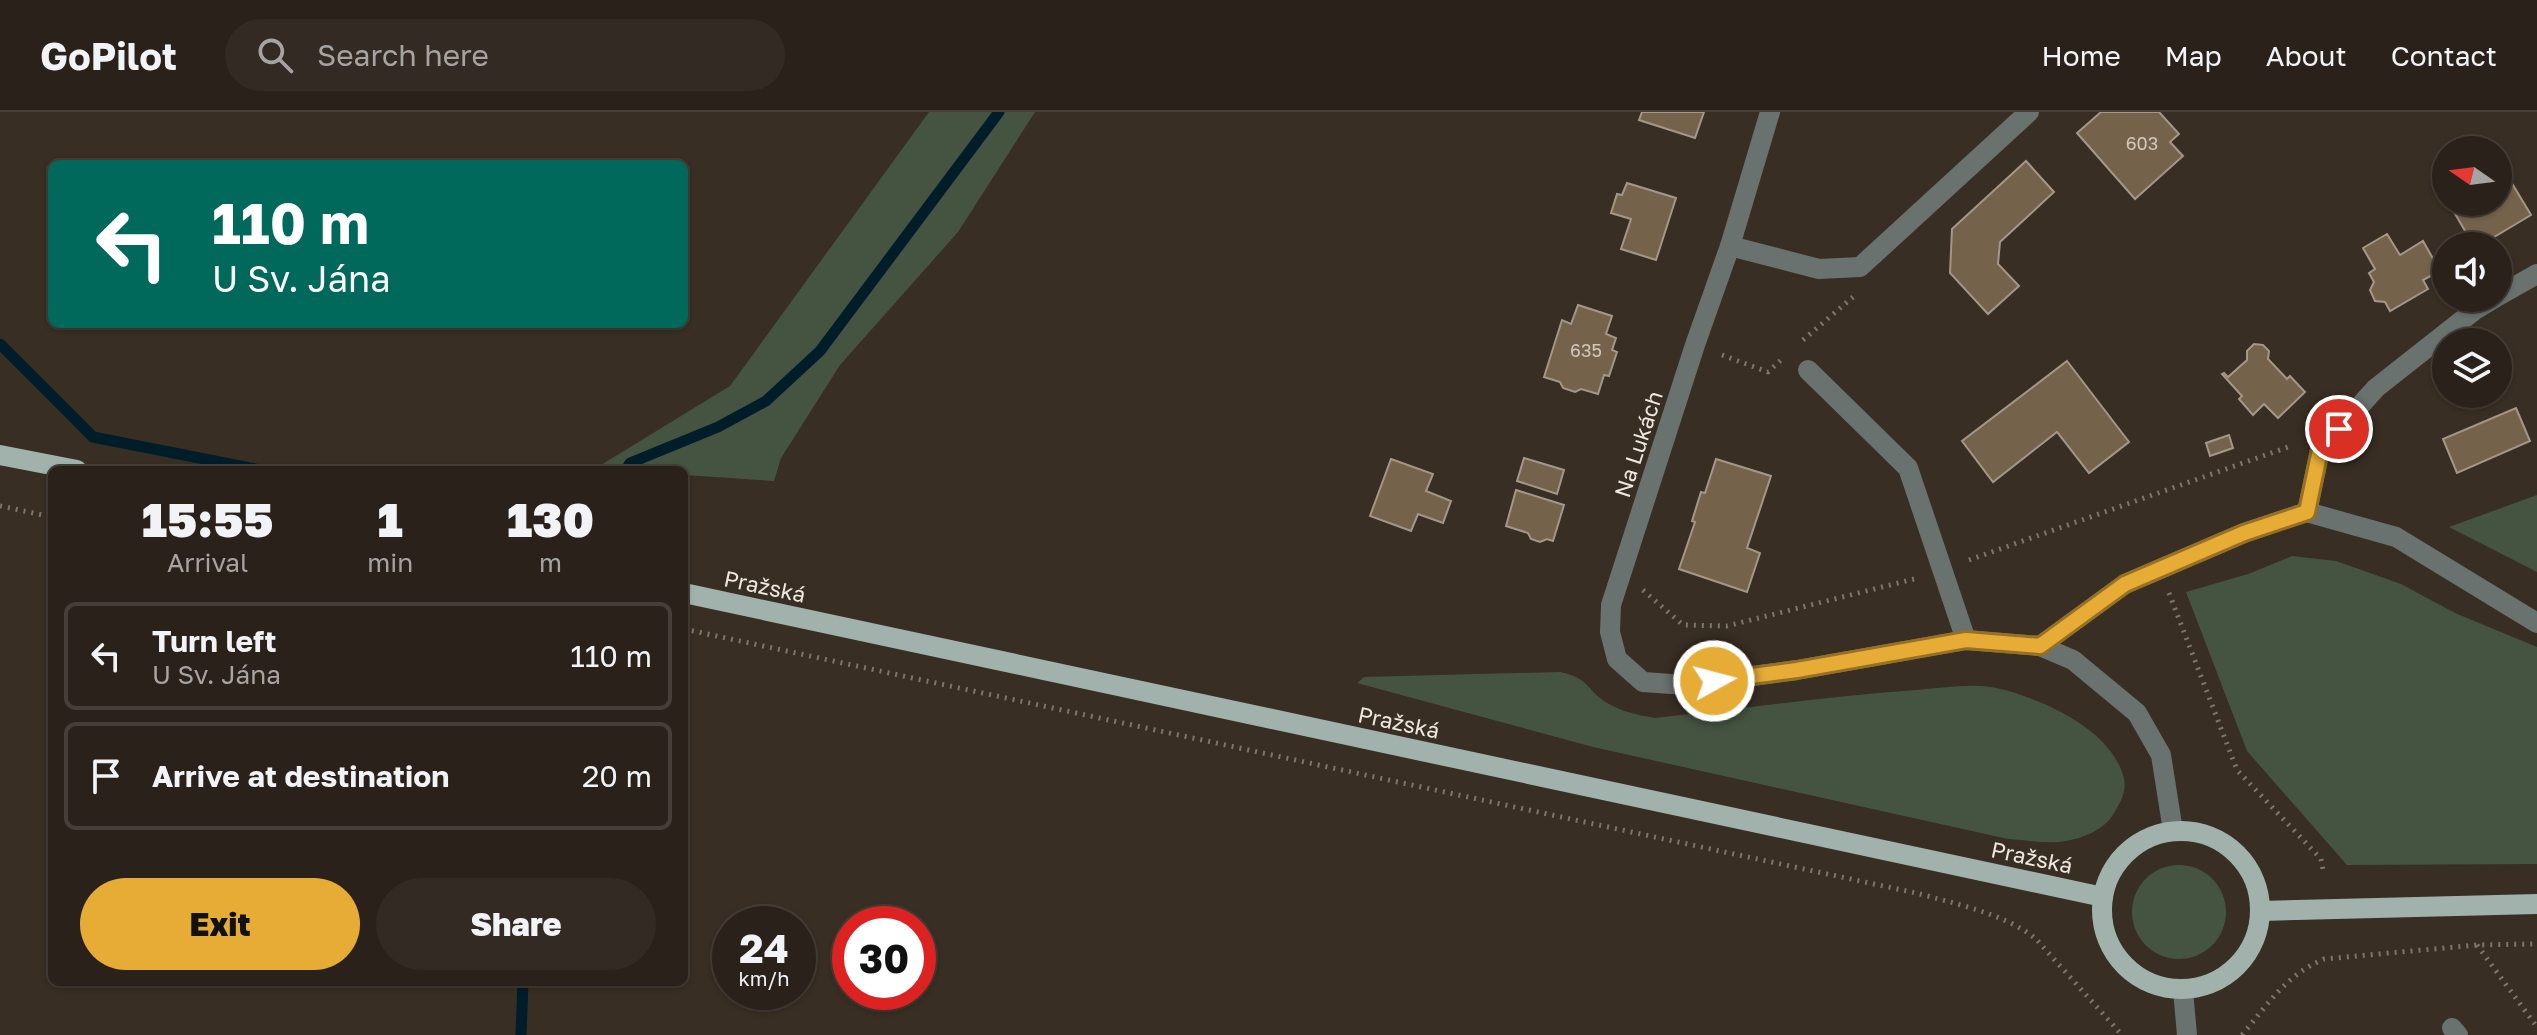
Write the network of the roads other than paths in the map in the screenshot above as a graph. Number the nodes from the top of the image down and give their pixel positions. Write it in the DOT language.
graph roads {
  1 [pos="1770,112"];
  2 [pos="2029,112"];
  3 [pos="1730,246"];
  4 [pos="2537,274"];
  5 [pos="2512,288"];
  6 [pos="2472,312"];
  7 [pos="1808,370"];
  8 [pos="0,455"];
  9 [pos="56,466"];
  10 [pos="2307,512"];
  11 [pos="688,594"];
  12 [pos="2537,623"];
  13 [pos="1966,640"];
  14 [pos="2040,646"];
  15 [pos="2173,831"];
  16 [pos="2103,897"];
  17 [pos="2537,904"];
  18 [pos="2260,911"];
  19 [pos="2183,990"];
  20 [pos="2187,1035"];
  1 -- 3 [label="street, Na Lukách"];
  2 -- 3 [label="street"];
  3 -- 13 [label="street, Na Lukách"];
  4 -- 5 [label="street"];
  6 -- 10 [label="street"];
  7 -- 13 [label="street"];
  8 -- 9 [label="main road"];
  10 -- 12 [label="street"];
  10 -- 14 [label="street"];
  11 -- 16 [label="main road, Pražská"];
  13 -- 14 [label="street"];
  14 -- 15 [label="street"];
  15 -- 16 [label="main road"];
  15 -- 18 [label="main road"];
  16 -- 19 [label="main road"];
  17 -- 18 [label="main road"];
  18 -- 19 [label="main road"];
  19 -- 20 [label="street"];
}
